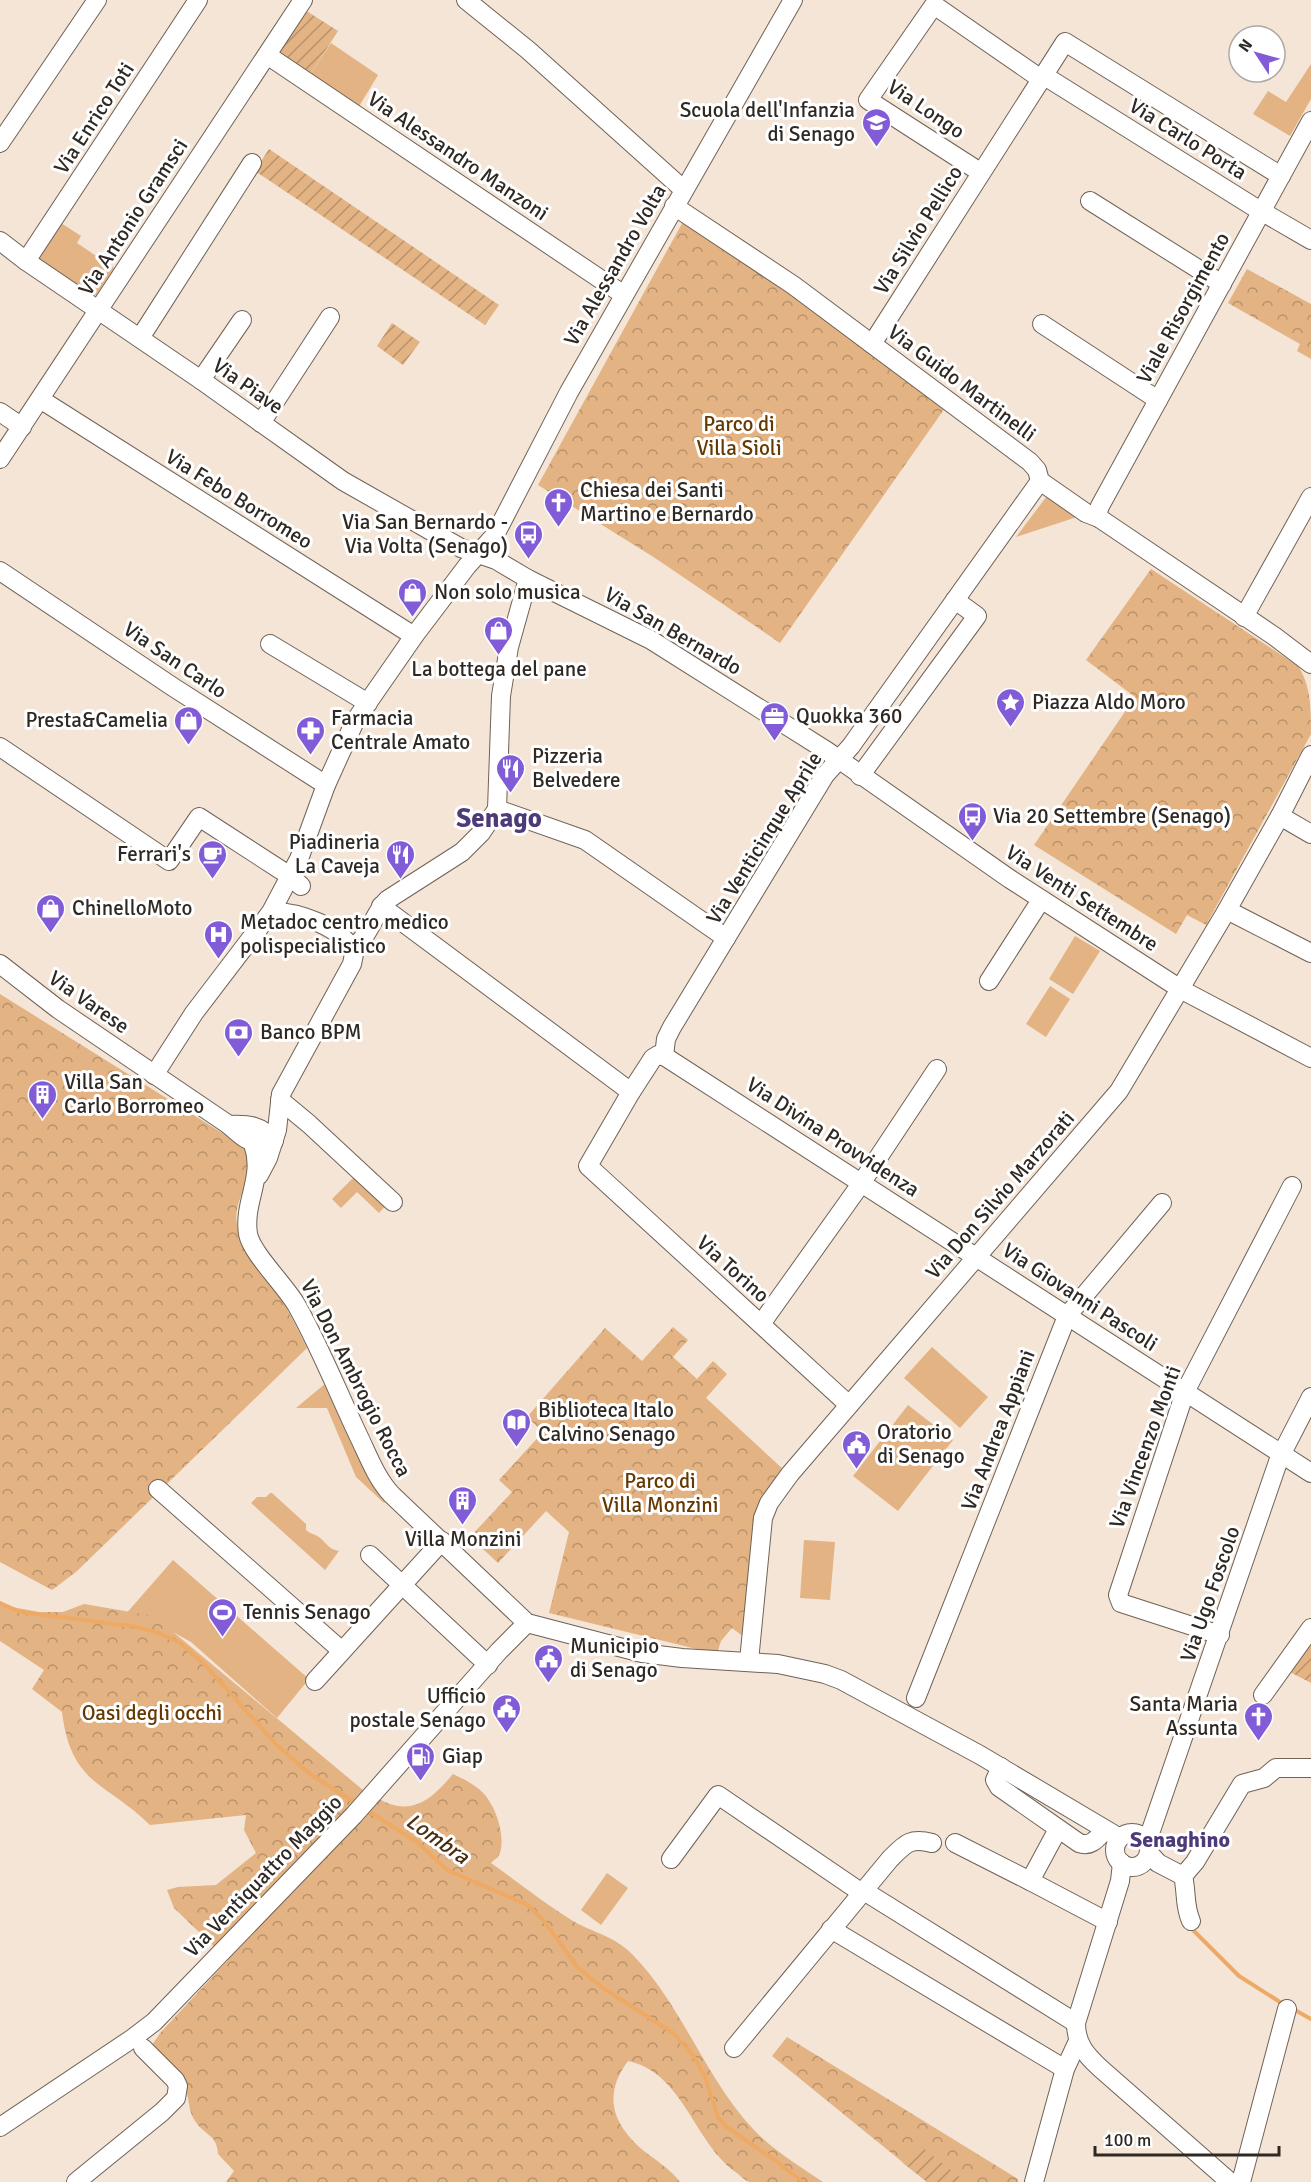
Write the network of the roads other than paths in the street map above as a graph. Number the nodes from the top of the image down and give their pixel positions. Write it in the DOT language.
graph roads {
  1 [pos="97,0"];
  2 [pos="198,0"];
  3 [pos="303,0"];
  4 [pos="466,0"];
  5 [pos="793,0"];
  6 [pos="267,55"];
  7 [pos="1042,77"];
  8 [pos="1311,121"];
  9 [pos="0,143"];
  10 [pos="252,162"];
  11 [pos="980,172"];
  12 [pos="1281,176"];
  13 [pos="684,190"];
  14 [pos="1090,201"];
  15 [pos="674,206"];
  16 [pos="1261,211"];
  17 [pos="1311,240"];
  18 [pos="0,241"];
  19 [pos="26,261"];
  20 [pos="1222,284"];
  21 [pos="624,295"];
  22 [pos="98,311"];
  23 [pos="330,317"];
  24 [pos="242,320"];
  25 [pos="1042,324"];
  26 [pos="141,338"];
  27 [pos="872,344"];
  28 [pos="201,380"];
  29 [pos="40,399"];
  30 [pos="1158,400"];
  31 [pos="0,412"];
  32 [pos="261,423"];
  33 [pos="22,427"];
  34 [pos="0,459"];
  35 [pos="1040,481"];
  36 [pos="1311,497"];
  37 [pos="1099,518"];
  38 [pos="1303,529"];
  39 [pos="478,554"];
  40 [pos="0,571"];
  41 [pos="528,579"];
  42 [pos="955,600"];
  43 [pos="1244,617"];
  44 [pos="414,636"];
  45 [pos="270,644"];
  46 [pos="1309,664"];
  47 [pos="368,703"];
  48 [pos="0,747"];
  49 [pos="1311,755"];
  50 [pos="839,760"];
  51 [pos="860,776"];
  52 [pos="326,785"];
  53 [pos="497,809"];
  54 [pos="1280,816"];
  55 [pos="1311,834"];
  56 [pos="296,881"];
  57 [pos="1041,900"];
  58 [pos="381,906"];
  59 [pos="1227,910"];
  60 [pos="271,912"];
  61 [pos="302,915"];
  62 [pos="726,938"];
  63 [pos="351,948"];
  64 [pos="1311,953"];
  65 [pos="0,964"];
  66 [pos="989,981"];
  67 [pos="1182,990"];
  68 [pos="664,1056"];
  69 [pos="1311,1058"];
  70 [pos="937,1069"];
  71 [pos="154,1074"];
  72 [pos="631,1092"];
  73 [pos="279,1100"];
  74 [pos="229,1125"];
  75 [pos="274,1141"];
  76 [pos="254,1144"];
  77 [pos="257,1179"];
  78 [pos="862,1182"];
  79 [pos="1292,1185"];
  80 [pos="393,1202"];
  81 [pos="1162,1203"];
  82 [pos="977,1257"];
  83 [pos="1067,1316"];
  84 [pos="761,1324"];
  85 [pos="1185,1392"];
  86 [pos="1311,1397"];
  87 [pos="849,1405"];
  88 [pos="1282,1454"];
  89 [pos="1311,1473"];
  90 [pos="158,1489"];
  91 [pos="442,1541"];
  92 [pos="370,1555"];
  93 [pos="402,1584"];
  94 [pos="527,1623"];
  95 [pos="1311,1628"];
  96 [pos="1220,1635"];
  97 [pos="342,1651"];
  98 [pos="749,1661"];
  99 [pos="488,1665"];
  100 [pos="315,1681"];
  101 [pos="1263,1695"];
  102 [pos="916,1698"];
  103 [pos="1001,1767"];
  104 [pos="1311,1768"];
  105 [pos="1058,1829"];
  106 [pos="1113,1838"];
  107 [pos="932,1843"];
  108 [pos="955,1843"];
  109 [pos="1142,1858"];
  110 [pos="670,1859"];
  111 [pos="1183,1876"];
  112 [pos="1030,1881"];
  113 [pos="863,1892"];
  114 [pos="1110,1915"];
  115 [pos="1191,1921"];
  116 [pos="831,1929"];
  117 [pos="1287,2009"];
  118 [pos="1077,2032"];
  119 [pos="142,2048"];
  120 [pos="734,2048"];
  121 [pos="1065,2069"];
  122 [pos="0,2127"];
  123 [pos="76,2182"];
  124 [pos="1034,2182"];
  125 [pos="1230,2182"];
  126 [pos="1241,2182"];
  1 -- 9 [label="street"];
  2 -- 19 [label="street, Via Enrico Toti"];
  3 -- 6 [label="street, Via Antonio Gramsci"];
  4 -- 13 [label="street"];
  5 -- 13 [label="street, Via Alessandro Volta"];
  6 -- 21 [label="street, Via Alessandro Manzoni"];
  6 -- 22 [label="street, Via Antonio Gramsci"];
  7 -- 11 [label="street, Via Silvio Pellico"];
  7 -- 11 [label="street, Via Longo"];
  7 -- 12 [label="street, Via Silvio Pellico"];
  7 -- 16 [label="street, Via Carlo Porta"];
  8 -- 12 [label="street, Viale Risorgimento"];
  10 -- 26 [label="street"];
  11 -- 27 [label="street, Via Silvio Pellico"];
  12 -- 16 [label="street, Viale Risorgimento"];
  13 -- 15 [label="street, Via Alessandro Volta"];
  14 -- 20 [label="street"];
  15 -- 21 [label="street, Via Alessandro Volta"];
  15 -- 27 [label="street, Via Guido Martinelli"];
  16 -- 17 [label="street, Via Carlo Porta"];
  16 -- 20 [label="street, Viale Risorgimento"];
  18 -- 19 [label="street, Via Piave"];
  19 -- 22 [label="street, Via Piave"];
  20 -- 30 [label="street, Viale Risorgimento"];
  21 -- 39 [label="street, Via Alessandro Volta"];
  22 -- 26 [label="street, Via Piave"];
  22 -- 29 [label="street, Via Antonio Gramsci"];
  23 -- 32 [label="street"];
  24 -- 28 [label="street"];
  25 -- 30 [label="street"];
  26 -- 28 [label="street, Via Piave"];
  27 -- 35 [label="street, Via Guido Martinelli"];
  28 -- 32 [label="street, Via Piave"];
  29 -- 33 [label="street, Via Antonio Gramsci"];
  29 -- 44 [label="street, Via Febo Borromeo"];
  30 -- 37 [label="street, Viale Risorgimento"];
  31 -- 33 [label="street"];
  32 -- 39 [label="street, Via Piave"];
  33 -- 34 [label="street, Via Antonio Gramsci"];
  35 -- 37 [label="street, Via Guido Martinelli"];
  35 -- 42 [label="street, Via Venticinque Aprile"];
  36 -- 38 [label="street"];
  37 -- 43 [label="street, Via Guido Martinelli"];
  38 -- 43 [label="street"];
  39 -- 41 [label="street, Via San Bernardo"];
  39 -- 44 [label="street, Via Alessandro Volta"];
  40 -- 52 [label="street, Via San Carlo"];
  41 -- 50 [label="street, Via San Bernardo"];
  41 -- 53 [label="street"];
  42 -- 50 [label="street, Via Venticinque Aprile"];
  42 -- 51 [label="street"];
  43 -- 46 [label="street, Via Guido Martinelli"];
  44 -- 47 [label="street, Via Alessandro Volta"];
  45 -- 47 [label="street"];
  47 -- 52 [label="street, Via Alessandro Volta"];
  48 -- 56 [label="street"];
  49 -- 54 [label="street, Via Don Silvio Marzorati"];
  50 -- 51 [label="street, Via Venti Settembre"];
  50 -- 62 [label="street, Via Venticinque Aprile"];
  51 -- 57 [label="street, Via Venti Settembre"];
  52 -- 56 [label="street, Via Alessandro Volta"];
  53 -- 58 [label="street"];
  53 -- 62 [label="street"];
  54 -- 55 [label="street"];
  54 -- 59 [label="street, Via Don Silvio Marzorati"];
  56 -- 60 [label="street, Via Alessandro Volta"];
  56 -- 61 [label="street"];
  57 -- 66 [label="street"];
  57 -- 67 [label="street, Via Venti Settembre"];
  58 -- 63 [label="street"];
  58 -- 72 [label="street"];
  59 -- 64 [label="street"];
  59 -- 67 [label="street, Via Don Silvio Marzorati"];
  60 -- 61 [label="street"];
  60 -- 71 [label="street, Via Alessandro Volta"];
  61 -- 63 [label="street"];
  62 -- 68 [label="street, Via Venticinque Aprile"];
  63 -- 73 [label="street"];
  65 -- 71 [label="street, Via Varese"];
  67 -- 69 [label="street, Via Venti Settembre"];
  67 -- 82 [label="street, Via Don Silvio Marzorati"];
  68 -- 72 [label="street"];
  68 -- 78 [label="street, Via Divina Provvidenza"];
  70 -- 78 [label="street"];
  71 -- 74 [label="street, Via Varese"];
  72 -- 84 [label="street, Via Torino"];
  73 -- 75 [label="street"];
  73 -- 80 [label="street"];
  74 -- 75 [label="street"];
  74 -- 76 [label="street, Via Varese"];
  75 -- 76 [label="street"];
  75 -- 77 [label="street"];
  76 -- 77 [label="street"];
  77 -- 91 [label="street, Via Don Ambrogio Rocca"];
  78 -- 82 [label="street, Via Divina Provvidenza"];
  78 -- 84 [label="street"];
  79 -- 85 [label="street, Via Vincenzo Monti"];
  81 -- 83 [label="street, Via Andrea Appiani"];
  82 -- 83 [label="street, Via Giovanni Pascoli"];
  82 -- 87 [label="street, Via Don Silvio Marzorati"];
  83 -- 85 [label="street, Via Giovanni Pascoli"];
  83 -- 102 [label="street, Via Andrea Appiani"];
  84 -- 87 [label="street, Via Torino"];
  85 -- 88 [label="street, Via Giovanni Pascoli"];
  85 -- 96 [label="street, Via Vincenzo Monti"];
  86 -- 88 [label="street, Via Ugo Foscolo"];
  87 -- 98 [label="street, Via Don Silvio Marzorati"];
  88 -- 89 [label="street, Via Giovanni Pascoli"];
  88 -- 96 [label="street, Via Ugo Foscolo"];
  90 -- 97 [label="street"];
  91 -- 93 [label="street"];
  91 -- 94 [label="street, Via Don Ambrogio Rocca"];
  92 -- 93 [label="street"];
  93 -- 97 [label="street"];
  93 -- 99 [label="street"];
  94 -- 98 [label="street"];
  94 -- 99 [label="street, Via Ventiquattro Maggio"];
  95 -- 101 [label="street"];
  96 -- 109 [label="street, Via Ugo Foscolo"];
  97 -- 100 [label="street"];
  98 -- 103 [label="street"];
  99 -- 122 [label="street, Via Ventiquattro Maggio"];
  103 -- 105 [label="street"];
  103 -- 106 [label="street"];
  104 -- 111 [label="street"];
  105 -- 106 [label="street"];
  105 -- 112 [label="street"];
  106 -- 109 [label="street"];
  106 -- 109 [label="street"];
  107 -- 113 [label="street"];
  108 -- 112 [label="street"];
  109 -- 111 [label="street"];
  109 -- 114 [label="street, Via Ugo Foscolo"];
  110 -- 113 [label="street"];
  111 -- 115 [label="street"];
  112 -- 114 [label="street"];
  113 -- 116 [label="street"];
  113 -- 118 [label="street"];
  114 -- 118 [label="street, Via Ugo Foscolo"];
  116 -- 120 [label="street"];
  116 -- 121 [label="street"];
  117 -- 126 [label="street"];
  118 -- 121 [label="street, Via Ugo Foscolo"];
  118 -- 125 [label="street"];
  119 -- 123 [label="street"];
  121 -- 124 [label="street, Via Ugo Foscolo"];
}
